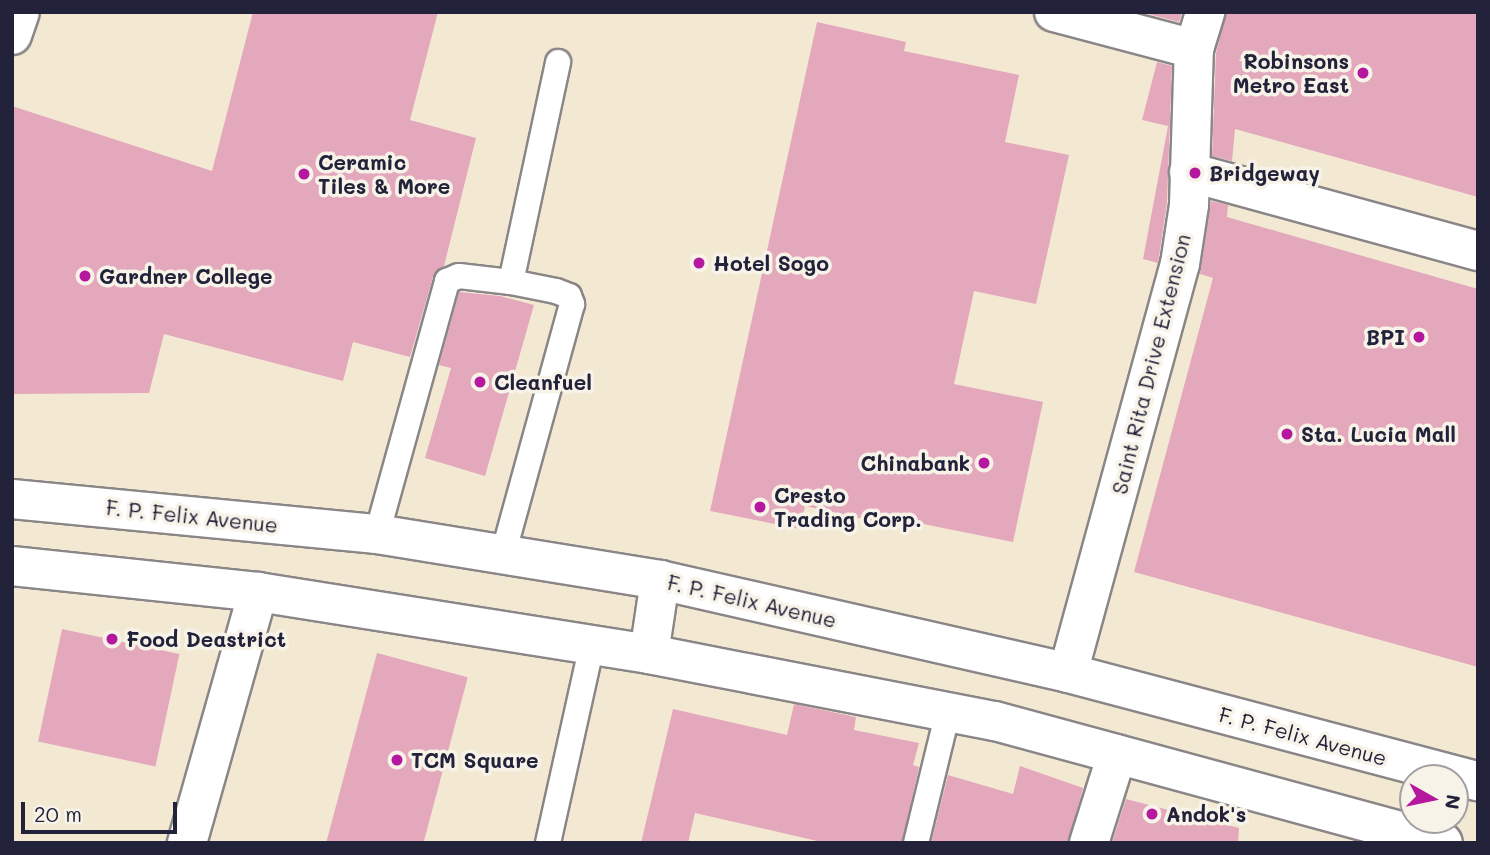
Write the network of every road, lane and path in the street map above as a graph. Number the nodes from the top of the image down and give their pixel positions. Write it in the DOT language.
graph roads {
  1 [pos="20,12"];
  2 [pos="1054,12"];
  3 [pos="1205,12"];
  4 [pos="12,35"];
  5 [pos="1194,49"];
  6 [pos="558,62"];
  7 [pos="1189,172"];
  8 [pos="1478,251"];
  9 [pos="511,282"];
  10 [pos="12,499"];
  11 [pos="377,534"];
  12 [pos="503,555"];
  13 [pos="12,566"];
  14 [pos="660,580"];
  15 [pos="258,592"];
  16 [pos="592,645"];
  17 [pos="649,654"];
  18 [pos="1068,673"];
  19 [pos="948,712"];
  20 [pos="1117,754"];
  21 [pos="1407,764"];
  22 [pos="1440,837"];
  23 [pos="187,843"];
  24 [pos="548,843"];
  25 [pos="916,843"];
  26 [pos="1089,843"];
  1 -- 4 [label="main road"];
  2 -- 5 [label="main road"];
  3 -- 5 [label="main road, Saint Rita Drive Extension"];
  5 -- 7 [label="main road, Saint Rita Drive Extension"];
  6 -- 9 [label="lane"];
  7 -- 8 [label="main road"];
  7 -- 18 [label="main road, Saint Rita Drive Extension"];
  9 -- 11 [label="lane"];
  9 -- 12 [label="lane"];
  10 -- 11 [label="main road, F. P. Felix Avenue"];
  11 -- 12 [label="main road, F. P. Felix Avenue"];
  12 -- 14 [label="main road, F. P. Felix Avenue"];
  13 -- 15 [label="main road"];
  14 -- 17 [label="main road"];
  14 -- 18 [label="main road, F. P. Felix Avenue"];
  15 -- 16 [label="main road"];
  15 -- 23 [label="main road"];
  16 -- 17 [label="main road"];
  16 -- 24 [label="lane"];
  17 -- 19 [label="main road"];
  18 -- 21 [label="main road, F. P. Felix Avenue"];
  19 -- 20 [label="main road"];
  19 -- 25 [label="lane"];
  20 -- 22 [label="main road"];
  20 -- 26 [label="main road"];
}
